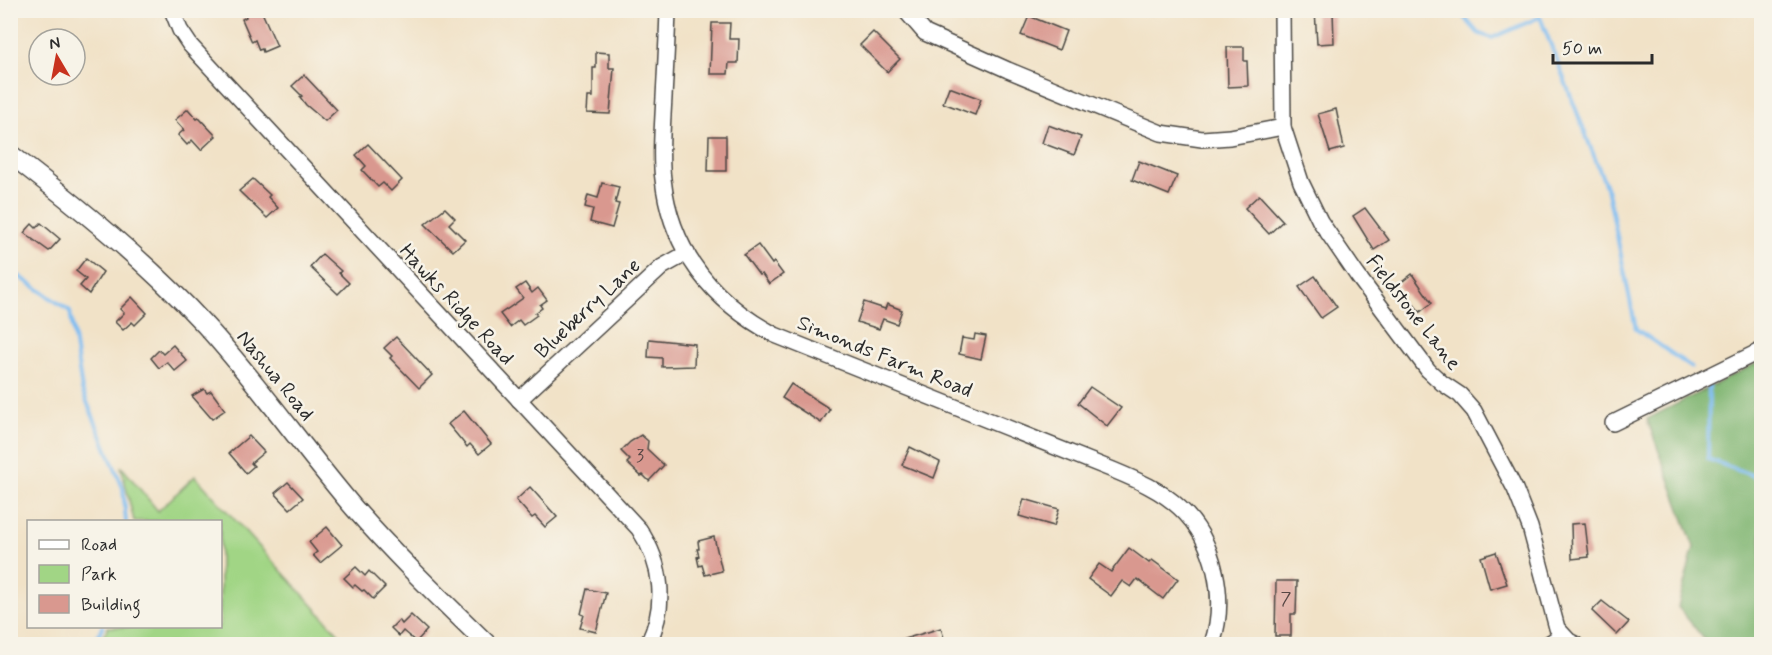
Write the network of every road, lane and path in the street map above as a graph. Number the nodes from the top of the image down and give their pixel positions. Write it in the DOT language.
graph roads {
  1 [pos="172,10"];
  2 [pos="668,10"];
  3 [pos="905,10"];
  4 [pos="1282,10"];
  5 [pos="1283,128"];
  6 [pos="10,154"];
  7 [pos="687,253"];
  8 [pos="1761,350"];
  9 [pos="519,400"];
  10 [pos="1613,423"];
  11 [pos="1562,635"];
  12 [pos="487,645"];
  13 [pos="648,645"];
  14 [pos="1212,645"];
  15 [pos="1548,645"];
  16 [pos="1575,645"];
  1 -- 9 [label="street, Hawks Ridge Road"];
  2 -- 7 [label="street, Simonds Farm Road"];
  3 -- 5 [label="street"];
  4 -- 5 [label="street, Fieldstone Lane"];
  5 -- 11 [label="street, Fieldstone Lane"];
  6 -- 12 [label="main road, Nashua Road"];
  7 -- 9 [label="street, Blueberry Lane"];
  7 -- 14 [label="street, Simonds Farm Road"];
  8 -- 10 [label="street"];
  9 -- 13 [label="street, Hawks Ridge Road"];
  11 -- 15 [label="street"];
  11 -- 16 [label="street, Fieldstone Lane"];
}
